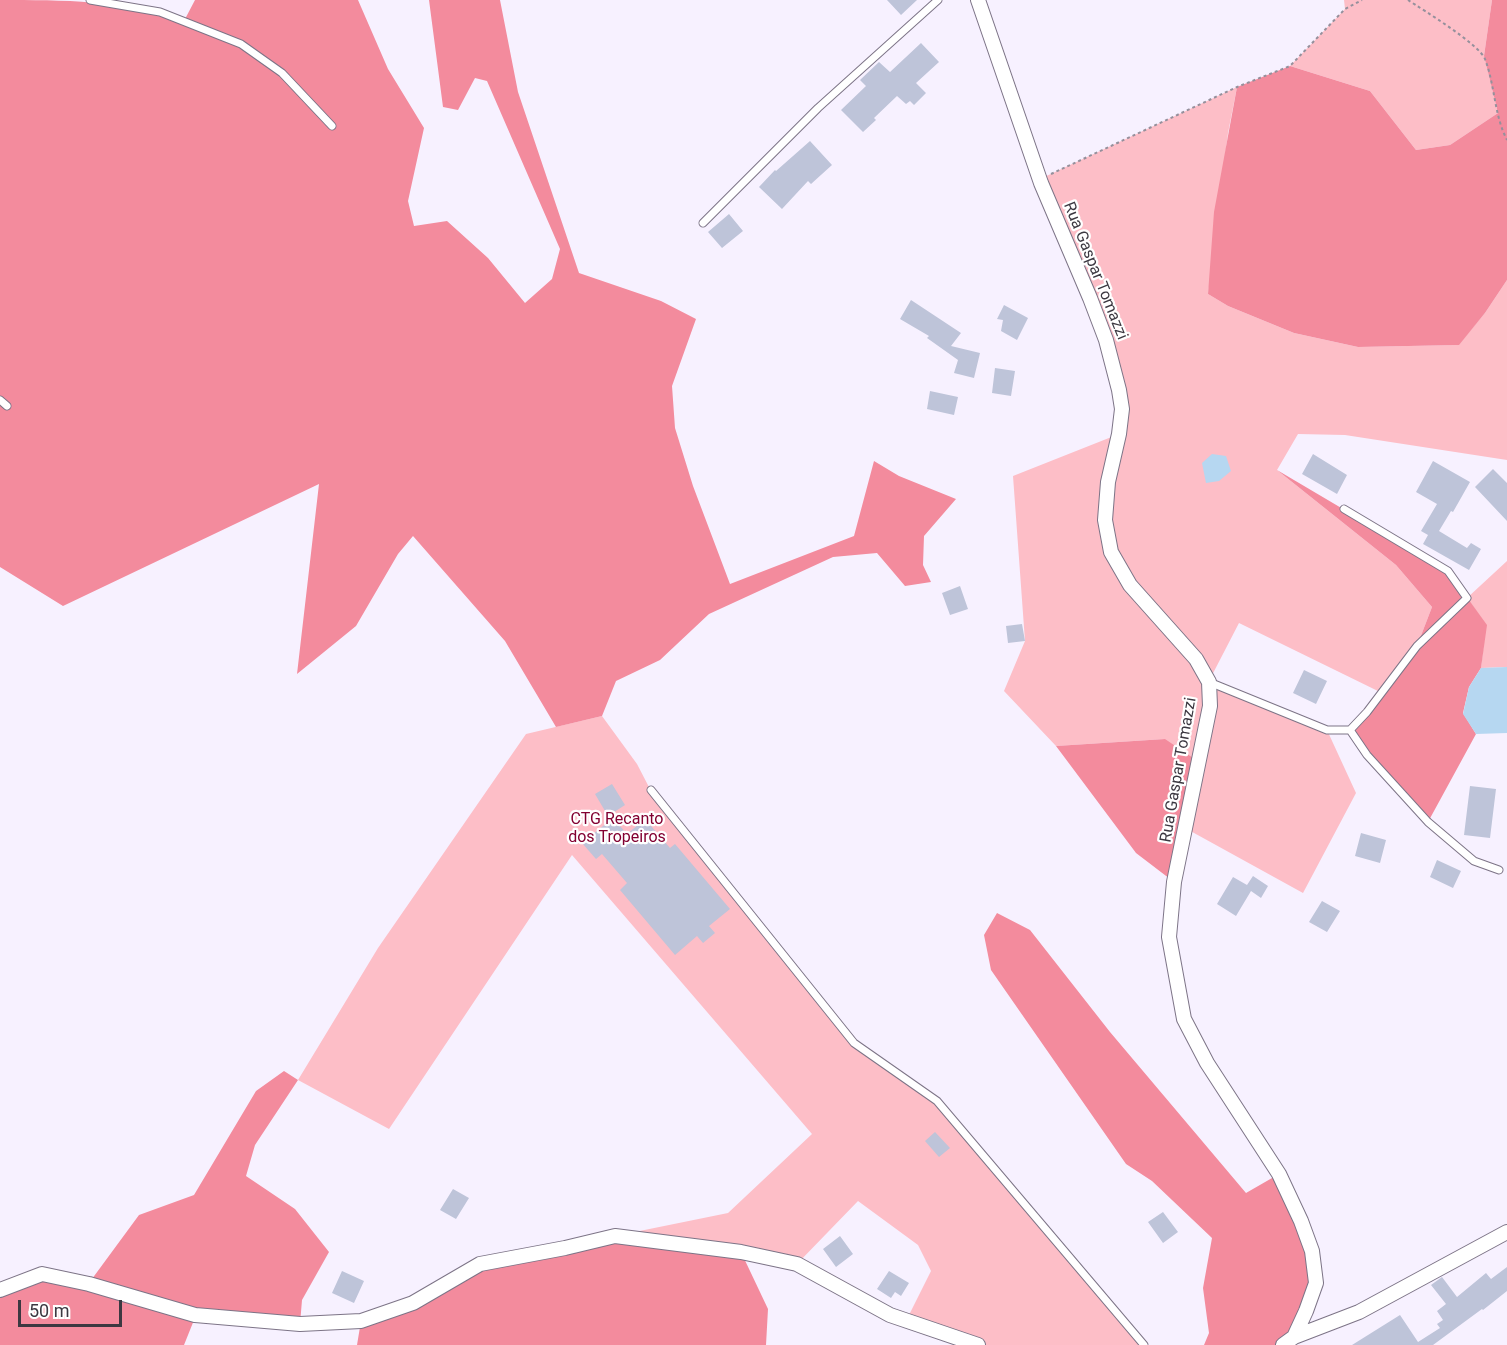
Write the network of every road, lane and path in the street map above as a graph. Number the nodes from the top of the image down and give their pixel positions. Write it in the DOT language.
graph roads {
  1 [pos="90,0"];
  2 [pos="938,0"];
  3 [pos="978,0"];
  4 [pos="1362,0"];
  5 [pos="1408,0"];
  6 [pos="332,126"];
  7 [pos="1507,140"];
  8 [pos="1040,179"];
  9 [pos="702,222"];
  10 [pos="0,400"];
  11 [pos="7,406"];
  12 [pos="1344,509"];
  13 [pos="1209,682"];
  14 [pos="1350,730"];
  15 [pos="651,790"];
  16 [pos="1499,870"];
  17 [pos="1507,1232"];
  18 [pos="0,1290"];
  19 [pos="1288,1341"];
  20 [pos="978,1345"];
  21 [pos="1144,1345"];
  1 -- 6 [label="lane"];
  2 -- 9 [label="lane"];
  3 -- 8 [label="street, Rua Gaspar Tomazzi"];
  4 -- 8 [label="path"];
  5 -- 7 [label="path"];
  8 -- 13 [label="street, Rua Gaspar Tomazzi"];
  10 -- 11 [label="lane"];
  12 -- 14 [label="lane"];
  13 -- 14 [label="lane"];
  13 -- 19 [label="street, Rua Gaspar Tomazzi"];
  14 -- 16 [label="lane"];
  15 -- 21 [label="lane"];
  17 -- 19 [label="street"];
  18 -- 20 [label="street"];
}
